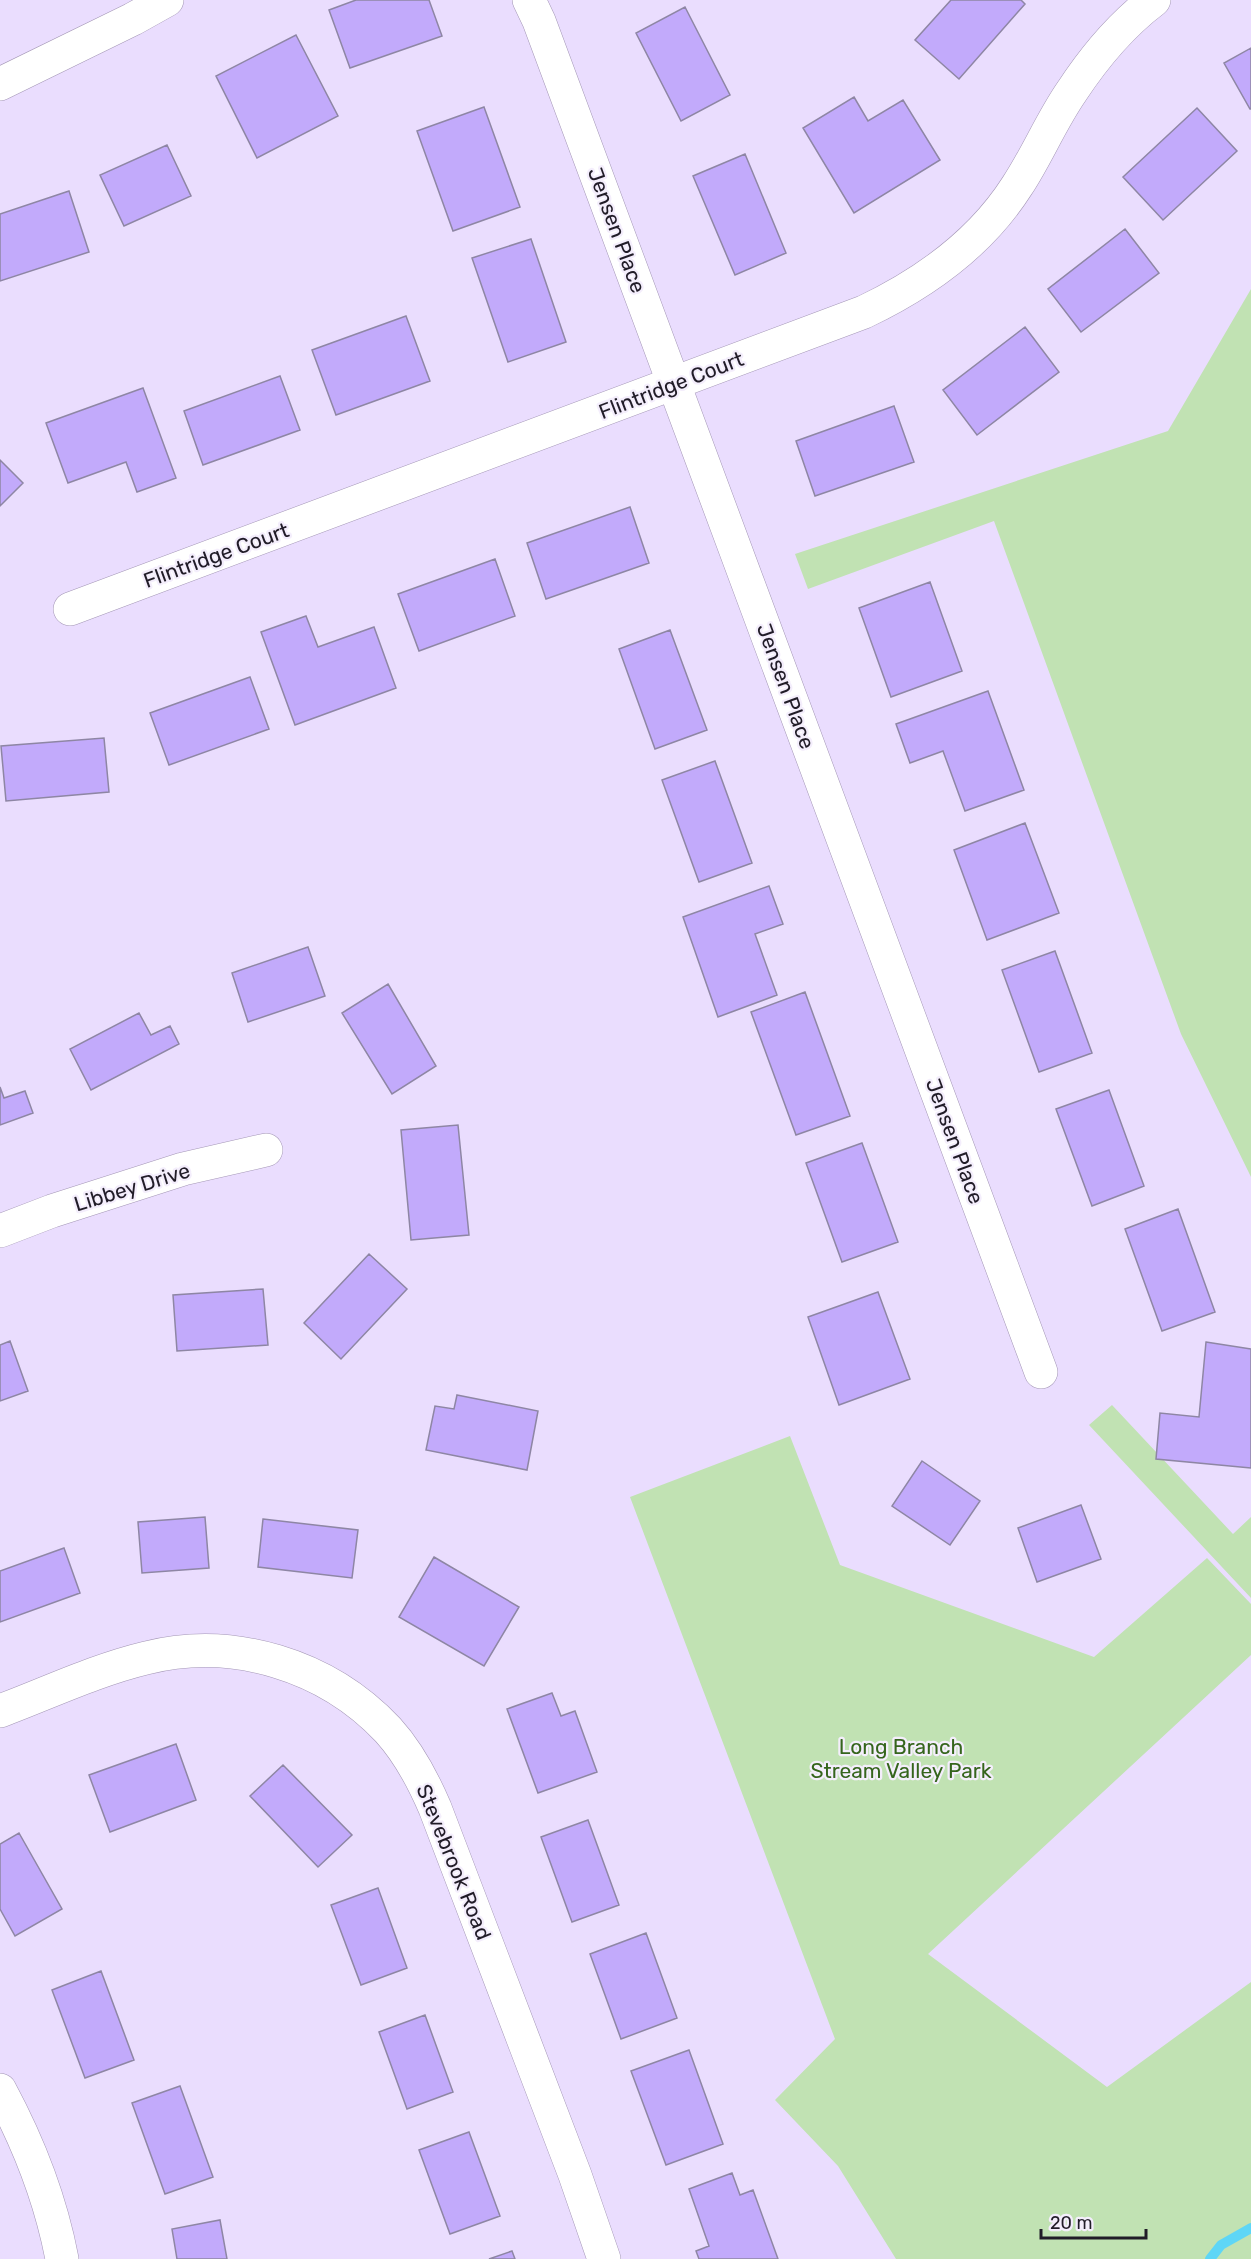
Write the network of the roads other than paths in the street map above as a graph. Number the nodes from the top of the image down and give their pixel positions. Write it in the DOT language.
graph roads {
  1 [pos="167,0"];
  2 [pos="529,0"];
  3 [pos="1154,0"];
  4 [pos="0,84"];
  5 [pos="674,384"];
  6 [pos="70,609"];
  7 [pos="266,1150"];
  8 [pos="0,1232"];
  9 [pos="1041,1372"];
  10 [pos="0,1711"];
  11 [pos="0,2090"];
  12 [pos="62,2259"];
  13 [pos="604,2259"];
  1 -- 4 [label="street"];
  2 -- 5 [label="street, Jensen Place"];
  3 -- 5 [label="street, Flintridge Court"];
  5 -- 6 [label="street, Flintridge Court"];
  5 -- 9 [label="street, Jensen Place"];
  7 -- 8 [label="street, Libbey Drive"];
  10 -- 13 [label="street, Stevebrook Road"];
  11 -- 12 [label="street"];
}
